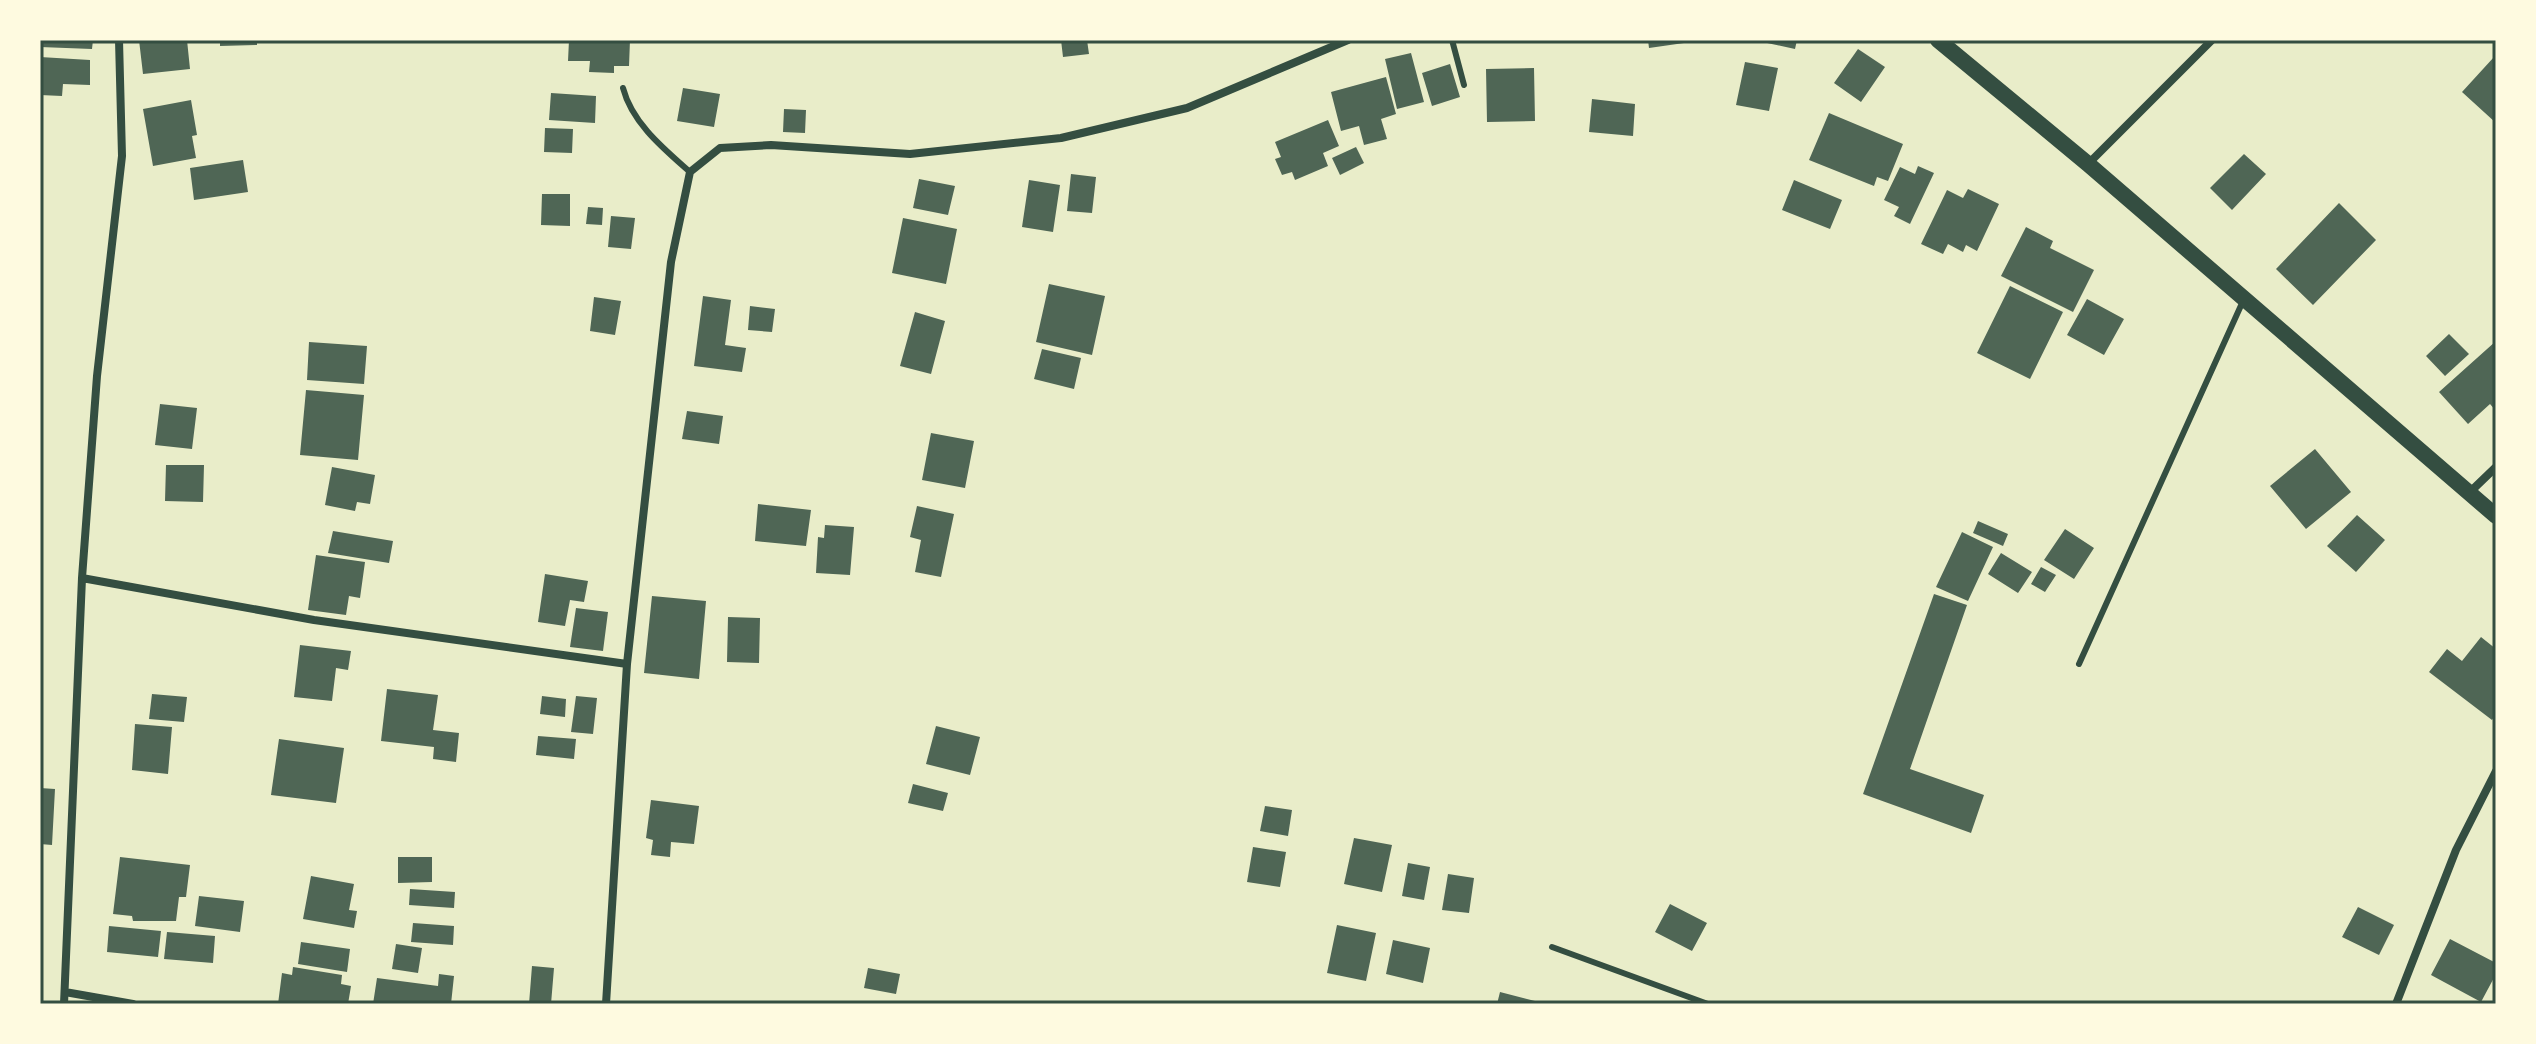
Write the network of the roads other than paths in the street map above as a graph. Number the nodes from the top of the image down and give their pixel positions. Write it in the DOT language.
graph roads {
  1 [pos="119,40"];
  2 [pos="1348,40"];
  3 [pos="1452,40"];
  4 [pos="1938,40"];
  5 [pos="2212,40"];
  6 [pos="1464,85"];
  7 [pos="623,88"];
  8 [pos="2088,164"];
  9 [pos="690,172"];
  10 [pos="2243,301"];
  11 [pos="2496,467"];
  12 [pos="2468,493"];
  13 [pos="2496,516"];
  14 [pos="82,578"];
  15 [pos="627,664"];
  16 [pos="2079,664"];
  17 [pos="2496,771"];
  18 [pos="1552,947"];
  19 [pos="65,992"];
  20 [pos="64,1004"];
  21 [pos="133,1004"];
  22 [pos="606,1004"];
  23 [pos="1708,1004"];
  24 [pos="2396,1004"];
  1 -- 14 [label="street"];
  2 -- 9 [label="street"];
  3 -- 6 [label="lane"];
  4 -- 8 [label="main road"];
  5 -- 8 [label="street"];
  7 -- 9 [label="lane"];
  8 -- 10 [label="main road"];
  9 -- 15 [label="street"];
  10 -- 12 [label="main road"];
  10 -- 16 [label="lane"];
  11 -- 12 [label="street"];
  12 -- 13 [label="main road"];
  14 -- 15 [label="street"];
  14 -- 19 [label="street"];
  15 -- 22 [label="street"];
  17 -- 24 [label="street"];
  18 -- 23 [label="lane"];
  19 -- 20 [label="street"];
  19 -- 21 [label="street"];
}
